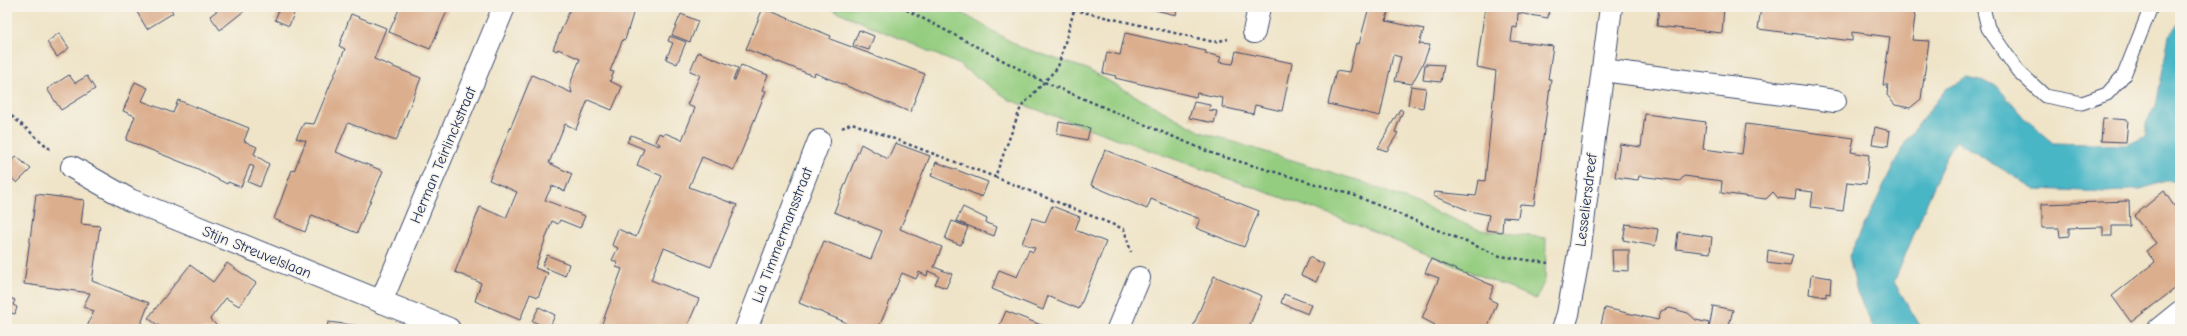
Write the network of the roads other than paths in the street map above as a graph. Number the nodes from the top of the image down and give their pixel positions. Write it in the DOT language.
graph roads {
  1 [pos="504,7"];
  2 [pos="1259,7"];
  3 [pos="1611,7"];
  4 [pos="1983,7"];
  5 [pos="2150,7"];
  6 [pos="1254,32"];
  7 [pos="1603,70"];
  8 [pos="1835,101"];
  9 [pos="819,141"];
  10 [pos="72,167"];
  11 [pos="1139,278"];
  12 [pos="381,302"];
  13 [pos="2180,312"];
  14 [pos="447,329"];
  15 [pos="746,329"];
  16 [pos="1118,329"];
  17 [pos="1563,329"];
  18 [pos="2159,329"];
  1 -- 12 [label="street, Herman Teirlinckstraat"];
  2 -- 6 [label="street"];
  3 -- 7 [label="street, Lesseliersdreef"];
  4 -- 5 [label="lane"];
  7 -- 8 [label="street"];
  7 -- 17 [label="street, Lesseliersdreef"];
  9 -- 15 [label="street, Lia Timmermansstraat"];
  10 -- 12 [label="street, Stijn Streuvelslaan"];
  11 -- 16 [label="street"];
  12 -- 14 [label="street, Stijn Streuvelslaan"];
  13 -- 18 [label="street"];
}
